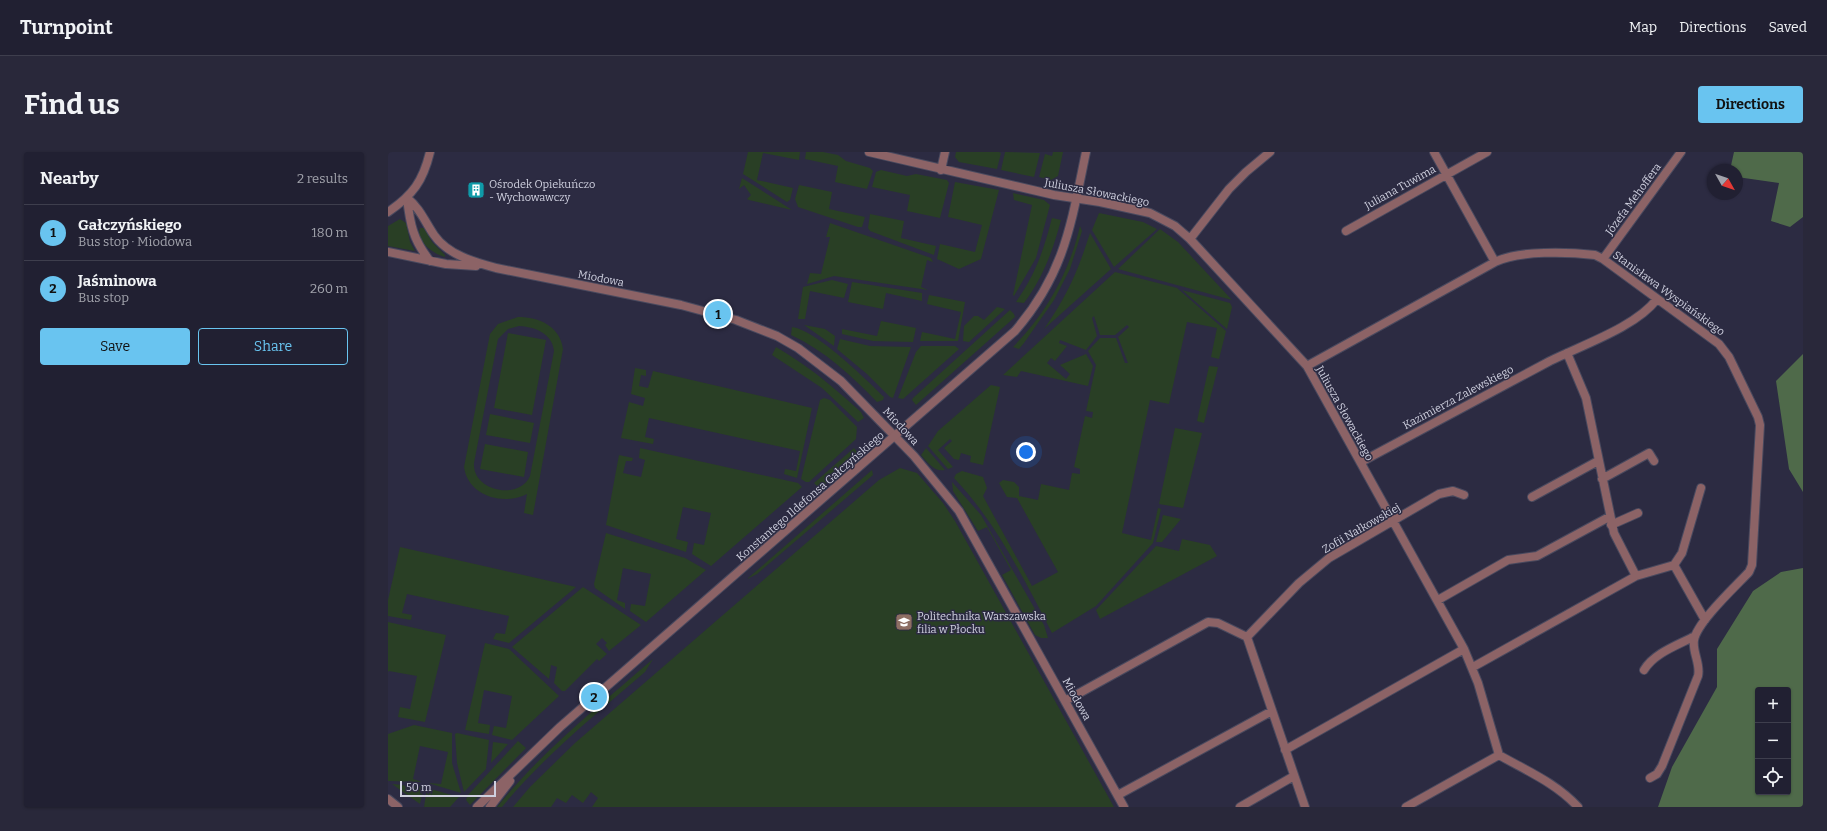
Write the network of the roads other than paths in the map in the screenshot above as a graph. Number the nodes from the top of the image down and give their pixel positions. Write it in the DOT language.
graph roads {
  1 [pos="430,152"];
  2 [pos="869,152"];
  3 [pos="945,152"];
  4 [pos="1086,152"];
  5 [pos="1270,152"];
  6 [pos="1434,152"];
  7 [pos="1487,152"];
  8 [pos="1681,152"];
  9 [pos="941,170"];
  10 [pos="1447,174"];
  11 [pos="407,198"];
  12 [pos="1077,198"];
  13 [pos="388,212"];
  14 [pos="1346,231"];
  15 [pos="1190,239"];
  16 [pos="388,252"];
  17 [pos="1604,259"];
  18 [pos="430,260"];
  19 [pos="1495,262"];
  20 [pos="496,268"];
  21 [pos="1657,299"];
  22 [pos="1567,353"];
  23 [pos="1307,366"];
  24 [pos="896,437"];
  25 [pos="1598,461"];
  26 [pos="1654,461"];
  27 [pos="1360,462"];
  28 [pos="1602,479"];
  29 [pos="1701,488"];
  30 [pos="1464,495"];
  31 [pos="1532,497"];
  32 [pos="1638,514"];
  33 [pos="1610,521"];
  34 [pos="1393,522"];
  35 [pos="1674,565"];
  36 [pos="1636,576"];
  37 [pos="1438,600"];
  38 [pos="1705,620"];
  39 [pos="1695,636"];
  40 [pos="1247,637"];
  41 [pos="1464,649"];
  42 [pos="1473,667"];
  43 [pos="1644,670"];
  44 [pos="1066,701"];
  45 [pos="1272,712"];
  46 [pos="1285,750"];
  47 [pos="1499,755"];
  48 [pos="526,760"];
  49 [pos="1294,776"];
  50 [pos="1650,778"];
  51 [pos="1118,795"];
  52 [pos="388,799"];
  53 [pos="398,807"];
  54 [pos="477,807"];
  55 [pos="490,807"];
  56 [pos="1124,807"];
  57 [pos="1240,807"];
  58 [pos="1305,807"];
  59 [pos="1406,807"];
  60 [pos="1578,807"];
  1 -- 11 [label="street"];
  2 -- 9 [label="street, Juliusza Słowackiego"];
  3 -- 9 [label="street"];
  4 -- 12 [label="street, Konstantego Ildefonsa Gałczyńskiego"];
  5 -- 15 [label="street"];
  6 -- 10 [label="street"];
  7 -- 10 [label="street, Juliana Tuwima"];
  8 -- 17 [label="street, Józefa Mehoffera"];
  9 -- 12 [label="street, Juliusza Słowackiego"];
  10 -- 14 [label="street, Juliana Tuwima"];
  10 -- 19 [label="street"];
  11 -- 13 [label="street"];
  11 -- 18 [label="street"];
  11 -- 20 [label="street"];
  12 -- 15 [label="street, Juliusza Słowackiego"];
  12 -- 24 [label="street, Konstantego Ildefonsa Gałczyńskiego"];
  15 -- 23 [label="street, Juliusza Słowackiego"];
  16 -- 18 [label="street"];
  17 -- 19 [label="street, Stanisława Wyspiańskiego"];
  17 -- 21 [label="street, Stanisława Wyspiańskiego"];
  18 -- 20 [label="street"];
  19 -- 23 [label="street, Stanisława Wyspiańskiego"];
  20 -- 24 [label="street, Miodowa"];
  21 -- 22 [label="street, Kazimierza Zalewskiego"];
  21 -- 38 [label="street, Stanisława Wyspiańskiego"];
  22 -- 25 [label="street"];
  22 -- 27 [label="street, Kazimierza Zalewskiego"];
  23 -- 27 [label="street, Juliusza Słowackiego"];
  24 -- 44 [label="street, Miodowa"];
  24 -- 48 [label="street, Konstantego Ildefonsa Gałczyńskiego"];
  25 -- 28 [label="street"];
  25 -- 31 [label="street"];
  26 -- 28 [label="street"];
  27 -- 34 [label="street, Juliusza Słowackiego"];
  28 -- 33 [label="street"];
  29 -- 35 [label="street"];
  30 -- 34 [label="street, Zofii Nałkowskiej"];
  32 -- 33 [label="street"];
  33 -- 36 [label="street"];
  33 -- 37 [label="street"];
  34 -- 37 [label="street, Juliusza Słowackiego"];
  34 -- 40 [label="street, Zofii Nałkowskiej"];
  35 -- 36 [label="street"];
  35 -- 38 [label="street"];
  36 -- 42 [label="street"];
  37 -- 41 [label="street, Juliusza Słowackiego"];
  38 -- 39 [label="street, Stanisława Wyspiańskiego"];
  39 -- 43 [label="street, Stanisława Wyspiańskiego"];
  39 -- 50 [label="street"];
  40 -- 44 [label="street"];
  40 -- 45 [label="street"];
  41 -- 42 [label="street, Juliusza Słowackiego"];
  41 -- 46 [label="street"];
  42 -- 47 [label="street, Juliusza Słowackiego"];
  44 -- 51 [label="street, Miodowa"];
  45 -- 46 [label="street"];
  45 -- 51 [label="street"];
  46 -- 49 [label="street"];
  47 -- 59 [label="street"];
  47 -- 60 [label="street"];
  48 -- 54 [label="street, Konstantego Ildefonsa Gałczyńskiego"];
  48 -- 55 [label="street, Konstantego Ildefonsa Gałczyńskiego"];
  49 -- 57 [label="street"];
  49 -- 58 [label="street"];
  51 -- 56 [label="street, Miodowa"];
  52 -- 53 [label="street"];
}
